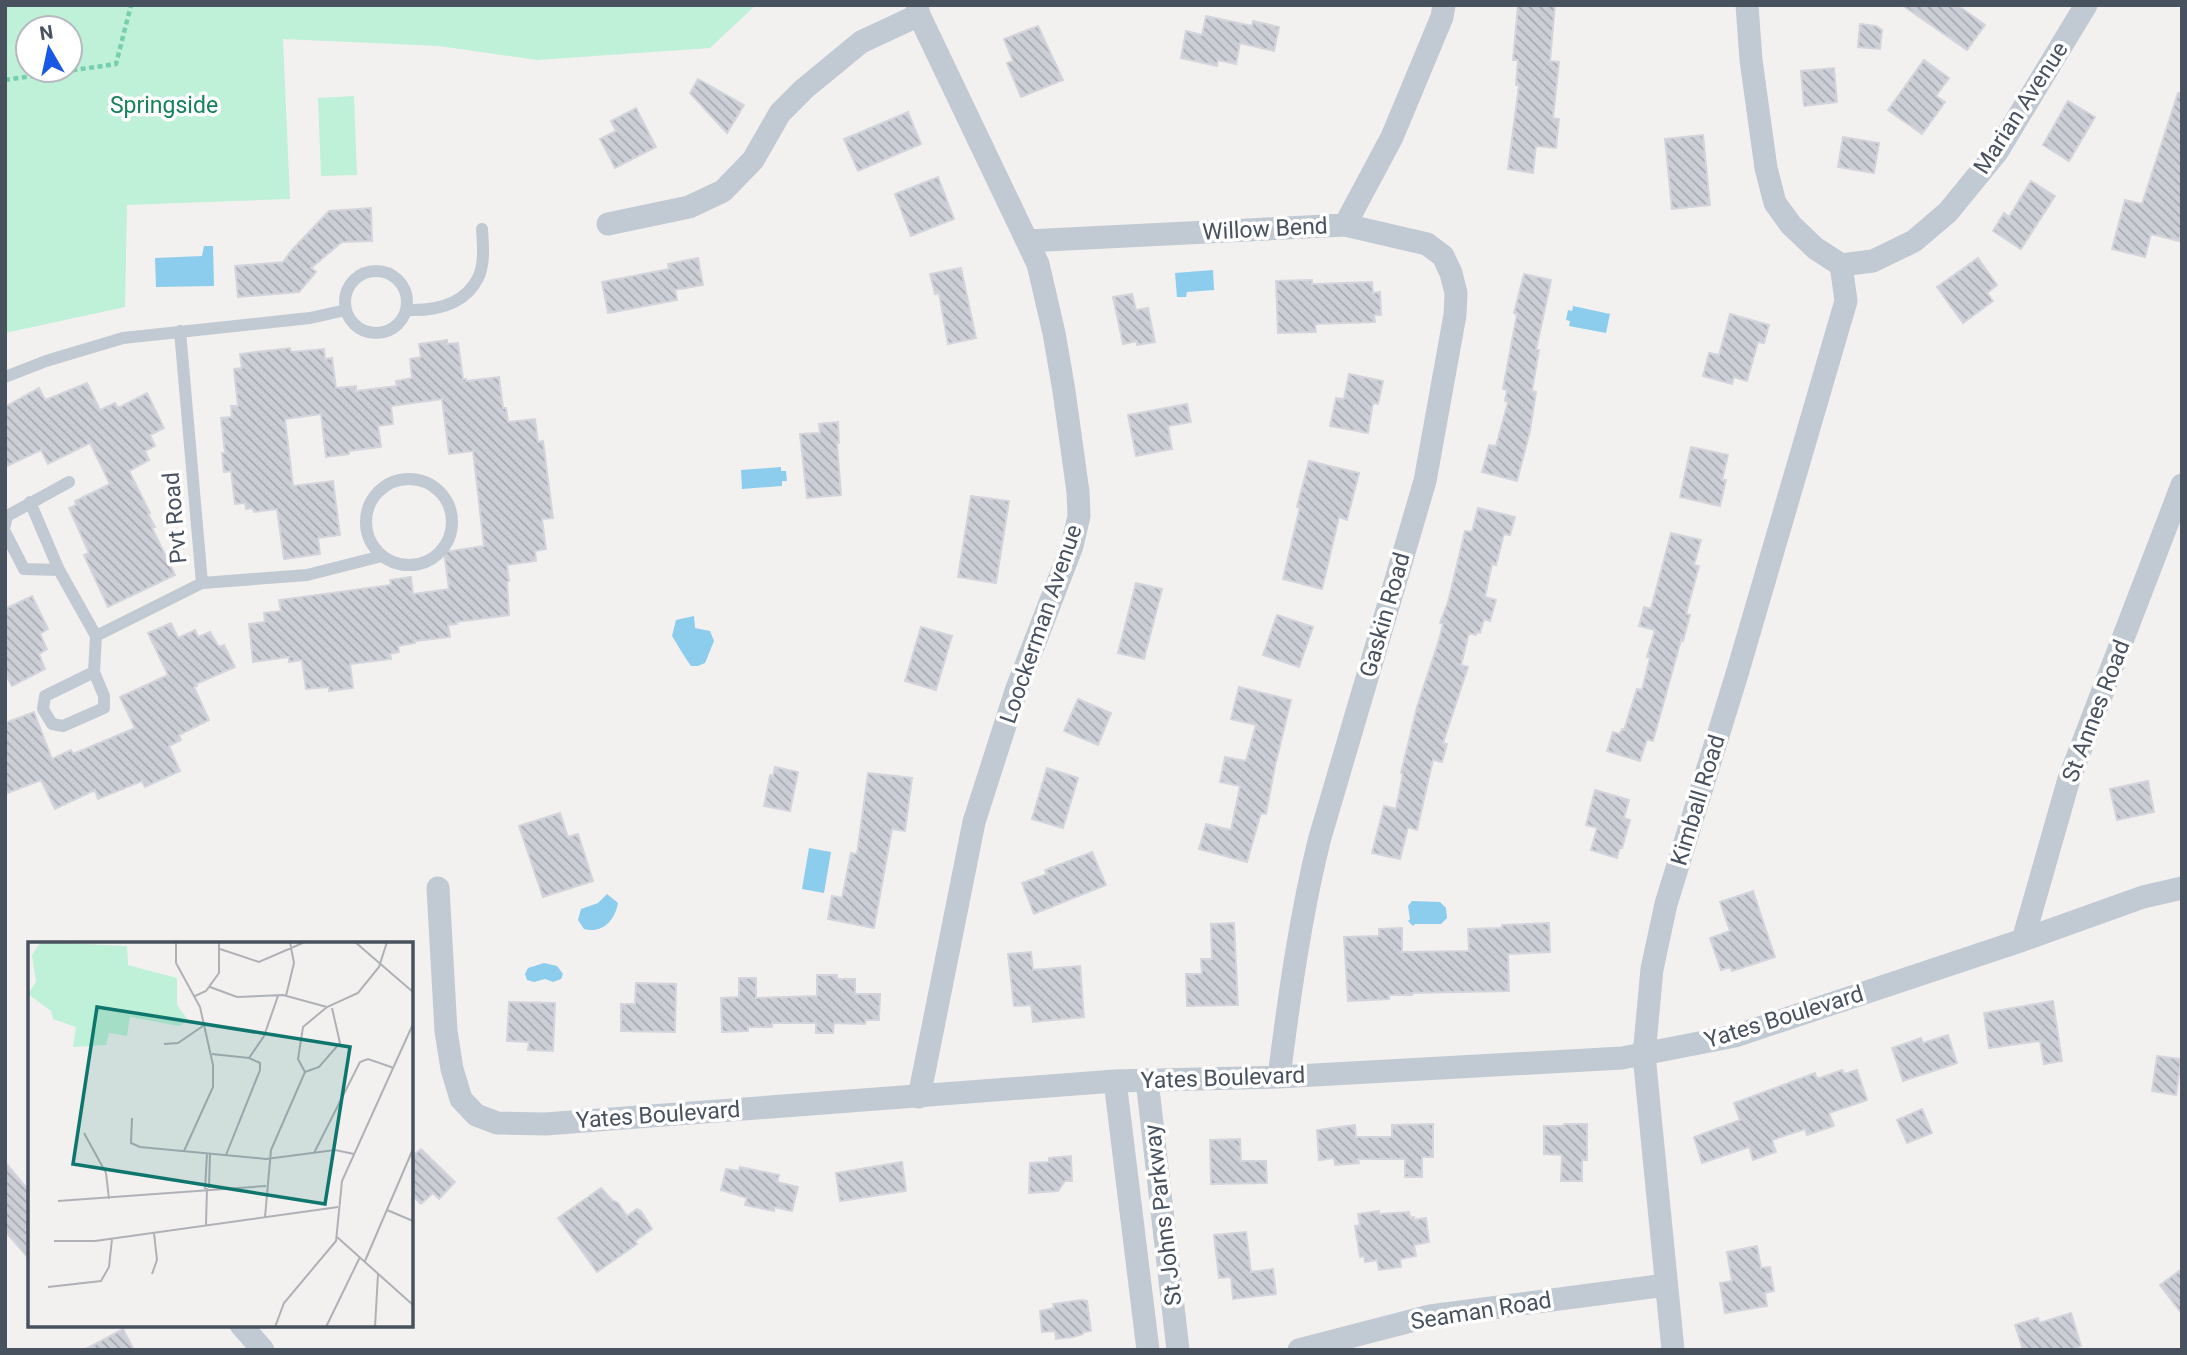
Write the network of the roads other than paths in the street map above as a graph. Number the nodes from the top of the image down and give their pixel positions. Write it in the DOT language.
graph roads {
  1 [pos="1444,5"];
  2 [pos="1747,5"];
  3 [pos="2086,5"];
  4 [pos="918,10"];
  5 [pos="608,224"];
  6 [pos="1345,225"];
  7 [pos="482,229"];
  8 [pos="1027,241"];
  9 [pos="1841,265"];
  10 [pos="346,310"];
  11 [pos="407,310"];
  12 [pos="180,331"];
  13 [pos="5,377"];
  14 [pos="69,482"];
  15 [pos="2182,485"];
  16 [pos="30,502"];
  17 [pos="5,525"];
  18 [pos="5,532"];
  19 [pos="382,556"];
  20 [pos="59,570"];
  21 [pos="202,583"];
  22 [pos="96,636"];
  23 [pos="94,672"];
  24 [pos="438,888"];
  25 [pos="2182,888"];
  26 [pos="2023,940"];
  27 [pos="1644,1055"];
  28 [pos="1279,1077"];
  29 [pos="1147,1080"];
  30 [pos="1115,1081"];
  31 [pos="919,1097"];
  32 [pos="1666,1284"];
  33 [pos="244,1327"];
  34 [pos="263,1350"];
  35 [pos="1148,1350"];
  36 [pos="1178,1350"];
  37 [pos="1298,1350"];
  38 [pos="1673,1350"];
  1 -- 6 [label="street, Willow Bend"];
  2 -- 9 [label="street"];
  3 -- 9 [label="street, Marian Avenue"];
  4 -- 5 [label="street"];
  4 -- 8 [label="street, Loockerman Avenue"];
  6 -- 8 [label="street, Willow Bend"];
  6 -- 28 [label="street, Gaskin Road"];
  7 -- 11 [label="lane"];
  8 -- 31 [label="street, Loockerman Avenue"];
  9 -- 27 [label="street, Kimball Road"];
  10 -- 11 [label="lane"];
  10 -- 11 [label="lane"];
  10 -- 12 [label="lane"];
  12 -- 13 [label="lane"];
  12 -- 21 [label="lane, Pvt Road"];
  14 -- 16 [label="lane"];
  15 -- 26 [label="street, St Annes Road"];
  16 -- 17 [label="lane"];
  16 -- 20 [label="lane"];
  18 -- 20 [label="lane"];
  19 -- 19 [label="lane"];
  19 -- 21 [label="lane"];
  20 -- 22 [label="lane"];
  21 -- 22 [label="lane, Pvt Road"];
  22 -- 23 [label="lane"];
  23 -- 23 [label="lane"];
  24 -- 31 [label="street, Yates Boulevard"];
  25 -- 26 [label="street, Yates Boulevard"];
  26 -- 27 [label="street, Yates Boulevard"];
  27 -- 28 [label="street, Yates Boulevard"];
  27 -- 32 [label="street, Kimball Road"];
  28 -- 29 [label="street, Yates Boulevard"];
  29 -- 30 [label="street, Yates Boulevard"];
  29 -- 36 [label="street, St Johns Parkway"];
  30 -- 31 [label="street, Yates Boulevard"];
  30 -- 35 [label="street, St Johns Parkway"];
  32 -- 37 [label="street, Seaman Road"];
  32 -- 38 [label="street, Kimball Road"];
  33 -- 34 [label="street"];
}
